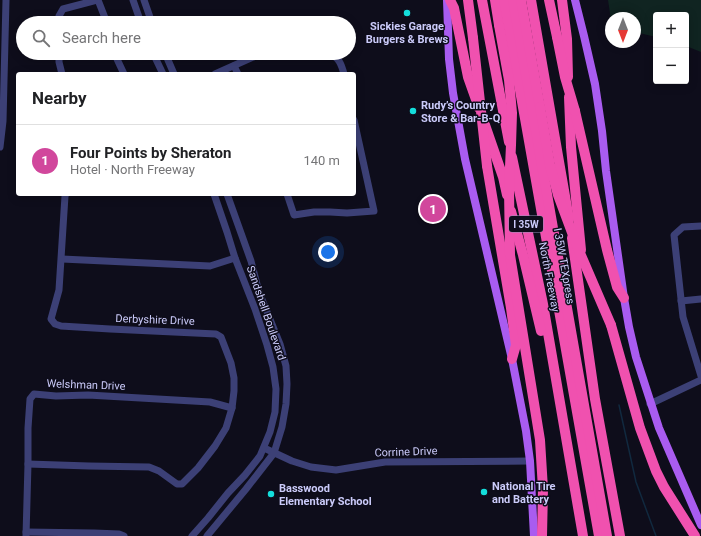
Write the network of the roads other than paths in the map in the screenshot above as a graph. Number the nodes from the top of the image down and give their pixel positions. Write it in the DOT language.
graph roads {
  1 [pos="6,0"];
  2 [pos="98,0"];
  3 [pos="133,0"];
  4 [pos="144,0"];
  5 [pos="448,0"];
  6 [pos="468,0"];
  7 [pos="482,0"];
  8 [pos="495,0"];
  9 [pos="504,0"];
  10 [pos="513,0"];
  11 [pos="521,0"];
  12 [pos="531,0"];
  13 [pos="549,0"];
  14 [pos="562,0"];
  15 [pos="575,0"];
  16 [pos="2,16"];
  17 [pos="59,16"];
  18 [pos="104,16"];
  19 [pos="139,16"];
  20 [pos="150,16"];
  21 [pos="59,60"];
  22 [pos="117,60"];
  23 [pos="156,60"];
  24 [pos="168,60"];
  25 [pos="247,60"];
  26 [pos="339,60"];
  27 [pos="234,66"];
  28 [pos="62,72"];
  29 [pos="123,72"];
  30 [pos="162,72"];
  31 [pos="173,72"];
  32 [pos="220,72"];
  33 [pos="237,72"];
  34 [pos="344,72"];
  35 [pos="356,129"];
  36 [pos="0,146"];
  37 [pos="65,196"];
  38 [pos="215,196"];
  39 [pos="228,196"];
  40 [pos="288,196"];
  41 [pos="701,226"];
  42 [pos="235,258"];
  43 [pos="62,259"];
  44 [pos="624,298"];
  45 [pos="701,299"];
  46 [pos="681,301"];
  47 [pos="512,359"];
  48 [pos="701,376"];
  49 [pos="701,380"];
  50 [pos="595,399"];
  51 [pos="650,404"];
  52 [pos="232,408"];
  53 [pos="264,448"];
  54 [pos="568,448"];
  55 [pos="274,453"];
  56 [pos="530,461"];
  57 [pos="28,464"];
  58 [pos="701,525"];
  59 [pos="26,534"];
  60 [pos="94,535"];
  61 [pos="124,536"];
  62 [pos="192,536"];
  63 [pos="207,536"];
  64 [pos="534,536"];
  65 [pos="542,536"];
  66 [pos="583,536"];
  67 [pos="599,536"];
  68 [pos="607,536"];
  69 [pos="620,536"];
  70 [pos="695,536"];
  1 -- 16 [label="street"];
  2 -- 17 [label="street"];
  2 -- 18 [label="street"];
  3 -- 19 [label="street"];
  4 -- 20 [label="street"];
  5 -- 47 [label="main road"];
  5 -- 54 [label="highway"];
  6 -- 47 [label="highway, bridge"];
  7 -- 54 [label="highway, North Freeway / I 35W"];
  8 -- 65 [label="highway, bridge"];
  9 -- 67 [label="highway, I 35W TEXpress"];
  10 -- 68 [label="highway, I 35W TEXpress"];
  11 -- 70 [label="highway, bridge"];
  12 -- 50 [label="highway"];
  13 -- 44 [label="highway, bridge"];
  14 -- 50 [label="highway"];
  15 -- 44 [label="main road"];
  16 -- 36 [label="street"];
  21 -- 28 [label="street"];
  22 -- 29 [label="street"];
  23 -- 30 [label="street"];
  24 -- 31 [label="street"];
  25 -- 27 [label="street"];
  26 -- 34 [label="street"];
  27 -- 32 [label="street"];
  27 -- 33 [label="street"];
  35 -- 40 [label="street"];
  37 -- 43 [label="street, Derbyshire Drive"];
  38 -- 42 [label="street, Sandshell Boulevard"];
  39 -- 55 [label="street, Sandshell Boulevard"];
  41 -- 46 [label="street"];
  42 -- 43 [label="street"];
  42 -- 53 [label="street, Sandshell Boulevard"];
  43 -- 52 [label="street, Derbyshire Drive"];
  44 -- 51 [label="main road"];
  45 -- 46 [label="street"];
  46 -- 48 [label="street"];
  47 -- 56 [label="main road"];
  49 -- 51 [label="street"];
  50 -- 69 [label="highway"];
  51 -- 58 [label="main road"];
  52 -- 57 [label="street, Derbyshire Drive"];
  52 -- 57 [label="street, Welshman Drive"];
  53 -- 55 [label="street, Corrine Drive"];
  53 -- 62 [label="street, Sandshell Boulevard"];
  54 -- 66 [label="highway, North Freeway / I 35W"];
  55 -- 56 [label="street, Corrine Drive"];
  55 -- 63 [label="street, Sandshell Boulevard"];
  56 -- 64 [label="main road"];
  57 -- 59 [label="street, Welshman Drive"];
  59 -- 60 [label="street"];
  60 -- 61 [label="street"];
}
